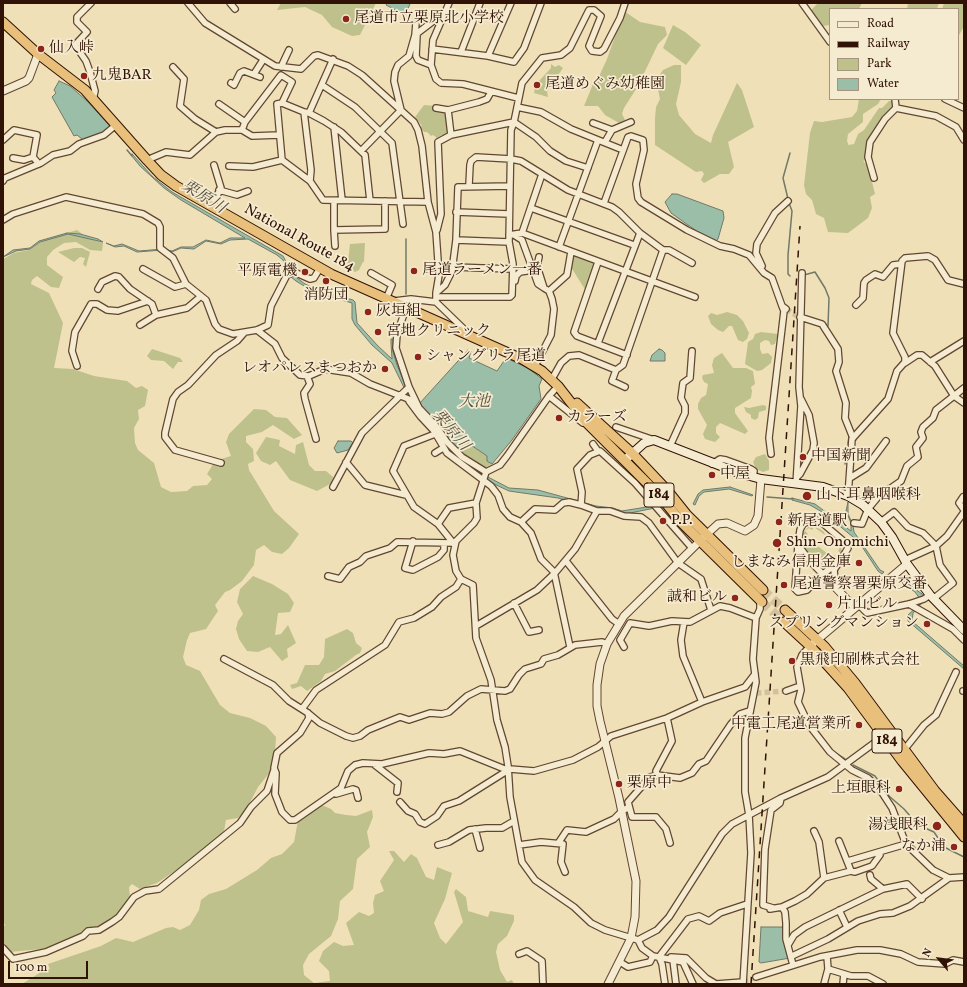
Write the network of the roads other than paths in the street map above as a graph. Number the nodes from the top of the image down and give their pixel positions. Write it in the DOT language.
graph roads {
  1 [pos="91,3"];
  2 [pos="188,3"];
  3 [pos="230,3"];
  4 [pos="449,3"];
  5 [pos="480,3"];
  6 [pos="511,3"];
  7 [pos="541,3"];
  8 [pos="591,3"];
  9 [pos="625,3"];
  10 [pos="802,3"];
  11 [pos="235,9"];
  12 [pos="589,10"];
  13 [pos="445,12"];
  14 [pos="3,22"];
  15 [pos="416,23"];
  16 [pos="416,34"];
  17 [pos="829,41"];
  18 [pos="432,49"];
  19 [pos="289,50"];
  20 [pos="460,52"];
  21 [pos="38,54"];
  22 [pos="488,56"];
  23 [pos="333,59"];
  24 [pos="262,60"];
  25 [pos="430,65"];
  26 [pos="173,67"];
  27 [pos="281,67"];
  28 [pos="231,83"];
  29 [pos="322,85"];
  30 [pos="3,91"];
  31 [pos="491,92"];
  32 [pos="518,98"];
  33 [pos="93,100"];
  34 [pos="895,100"];
  35 [pos="947,100"];
  36 [pos="282,103"];
  37 [pos="219,104"];
  38 [pos="517,107"];
  39 [pos="436,108"];
  40 [pos="896,108"];
  41 [pos="964,108"];
  42 [pos="401,110"];
  43 [pos="448,110"];
  44 [pos="307,112"];
  45 [pos="245,122"];
  46 [pos="514,122"];
  47 [pos="631,122"];
  48 [pos="593,123"];
  49 [pos="116,125"];
  50 [pos="334,127"];
  51 [pos="242,130"];
  52 [pos="612,130"];
  53 [pos="381,131"];
  54 [pos="216,132"];
  55 [pos="279,135"];
  56 [pos="451,135"];
  57 [pos="3,140"];
  58 [pos="598,140"];
  59 [pos="964,140"];
  60 [pos="604,142"];
  61 [pos="623,150"];
  62 [pos="361,151"];
  63 [pos="33,157"];
  64 [pos="13,158"];
  65 [pos="511,158"];
  66 [pos="147,160"];
  67 [pos="282,160"];
  68 [pos="39,164"];
  69 [pos="214,165"];
  70 [pos="229,166"];
  71 [pos="588,168"];
  72 [pos="542,174"];
  73 [pos="874,178"];
  74 [pos="3,181"];
  75 [pos="310,181"];
  76 [pos="469,186"];
  77 [pos="510,186"];
  78 [pos="219,190"];
  79 [pos="248,191"];
  80 [pos="578,194"];
  81 [pos="453,197"];
  82 [pos="342,200"];
  83 [pos="400,200"];
  84 [pos="334,201"];
  85 [pos="370,201"];
  86 [pos="385,201"];
  87 [pos="788,201"];
  88 [pos="428,202"];
  89 [pos="604,203"];
  90 [pos="209,205"];
  91 [pos="531,208"];
  92 [pos="458,213"];
  93 [pos="510,214"];
  94 [pos="3,220"];
  95 [pos="568,222"];
  96 [pos="403,224"];
  97 [pos="334,230"];
  98 [pos="436,232"];
  99 [pos="522,233"];
  100 [pos="640,233"];
  101 [pos="511,237"];
  102 [pos="456,240"];
  103 [pos="634,245"];
  104 [pos="335,246"];
  105 [pos="559,247"];
  106 [pos="663,250"];
  107 [pos="571,252"];
  108 [pos="539,257"];
  109 [pos="598,262"];
  110 [pos="692,263"];
  111 [pos="901,264"];
  112 [pos="453,266"];
  113 [pos="320,268"];
  114 [pos="143,269"];
  115 [pos="512,269"];
  116 [pos="534,270"];
  117 [pos="624,272"];
  118 [pos="371,273"];
  119 [pos="802,273"];
  120 [pos="772,278"];
  121 [pos="653,282"];
  122 [pos="186,284"];
  123 [pos="964,284"];
  124 [pos="516,285"];
  125 [pos="98,289"];
  126 [pos="547,289"];
  127 [pos="200,296"];
  128 [pos="436,297"];
  129 [pos="695,297"];
  130 [pos="389,300"];
  131 [pos="148,301"];
  132 [pos="856,305"];
  133 [pos="406,308"];
  134 [pos="156,315"];
  135 [pos="800,318"];
  136 [pos="140,324"];
  137 [pos="257,330"];
  138 [pos="244,333"];
  139 [pos="471,337"];
  140 [pos="964,341"];
  141 [pos="598,343"];
  142 [pos="692,351"];
  143 [pos="627,355"];
  144 [pos="930,362"];
  145 [pos="905,363"];
  146 [pos="77,366"];
  147 [pos="535,366"];
  148 [pos="616,370"];
  149 [pos="307,376"];
  150 [pos="555,382"];
  151 [pos="624,387"];
  152 [pos="407,388"];
  153 [pos="964,388"];
  154 [pos="399,395"];
  155 [pos="549,396"];
  156 [pos="954,396"];
  157 [pos="800,398"];
  158 [pos="411,399"];
  159 [pos="964,403"];
  160 [pos="586,422"];
  161 [pos="616,427"];
  162 [pos="435,434"];
  163 [pos="853,438"];
  164 [pos="316,439"];
  165 [pos="654,440"];
  166 [pos="886,441"];
  167 [pos="594,444"];
  168 [pos="670,446"];
  169 [pos="443,448"];
  170 [pos="598,451"];
  171 [pos="435,453"];
  172 [pos="771,454"];
  173 [pos="629,457"];
  174 [pos="346,462"];
  175 [pos="221,463"];
  176 [pos="484,476"];
  177 [pos="850,478"];
  178 [pos="761,480"];
  179 [pos="797,480"];
  180 [pos="333,487"];
  181 [pos="406,495"];
  182 [pos="848,496"];
  183 [pos="963,497"];
  184 [pos="476,503"];
  185 [pos="582,503"];
  186 [pos="868,509"];
  187 [pos="597,511"];
  188 [pos="964,511"];
  189 [pos="521,522"];
  190 [pos="881,522"];
  191 [pos="854,523"];
  192 [pos="438,524"];
  193 [pos="703,538"];
  194 [pos="413,542"];
  195 [pos="444,543"];
  196 [pos="453,544"];
  197 [pos="798,545"];
  198 [pos="936,546"];
  199 [pos="692,548"];
  200 [pos="566,561"];
  201 [pos="838,562"];
  202 [pos="906,562"];
  203 [pos="678,563"];
  204 [pos="555,573"];
  205 [pos="823,575"];
  206 [pos="328,576"];
  207 [pos="461,579"];
  208 [pos="836,588"];
  209 [pos="763,590"];
  210 [pos="932,597"];
  211 [pos="761,601"];
  212 [pos="514,603"];
  213 [pos="909,604"];
  214 [pos="857,607"];
  215 [pos="711,610"];
  216 [pos="785,610"];
  217 [pos="624,616"];
  218 [pos="756,618"];
  219 [pos="684,622"];
  220 [pos="784,622"];
  221 [pos="630,623"];
  222 [pos="619,624"];
  223 [pos="476,626"];
  224 [pos="539,630"];
  225 [pos="964,630"];
  226 [pos="818,640"];
  227 [pos="964,640"];
  228 [pos="608,644"];
  229 [pos="810,646"];
  230 [pos="570,647"];
  231 [pos="624,648"];
  232 [pos="224,659"];
  233 [pos="956,672"];
  234 [pos="755,674"];
  235 [pos="800,686"];
  236 [pos="492,689"];
  237 [pos="786,692"];
  238 [pos="702,702"];
  239 [pos="302,708"];
  240 [pos="308,712"];
  241 [pos="749,712"];
  242 [pos="667,718"];
  243 [pos="887,734"];
  244 [pos="606,742"];
  245 [pos="904,750"];
  246 [pos="375,765"];
  247 [pos="846,765"];
  248 [pos="274,768"];
  249 [pos="507,770"];
  250 [pos="657,775"];
  251 [pos="397,792"];
  252 [pos="358,798"];
  253 [pos="781,798"];
  254 [pos="324,799"];
  255 [pos="400,802"];
  256 [pos="630,807"];
  257 [pos="622,811"];
  258 [pos="749,815"];
  259 [pos="514,821"];
  260 [pos="964,824"];
  261 [pos="475,829"];
  262 [pos="814,831"];
  263 [pos="964,837"];
  264 [pos="839,841"];
  265 [pos="560,842"];
  266 [pos="670,843"];
  267 [pos="906,844"];
  268 [pos="438,845"];
  269 [pos="519,845"];
  270 [pos="480,848"];
  271 [pos="879,852"];
  272 [pos="848,861"];
  273 [pos="851,871"];
  274 [pos="565,872"];
  275 [pos="870,875"];
  276 [pos="964,877"];
  277 [pos="824,878"];
  278 [pos="949,878"];
  279 [pos="883,889"];
  280 [pos="922,898"];
  281 [pos="747,904"];
  282 [pos="782,907"];
  283 [pos="839,910"];
  284 [pos="847,927"];
  285 [pos="634,939"];
  286 [pos="788,945"];
  287 [pos="3,948"];
  288 [pos="519,954"];
  289 [pos="653,956"];
  290 [pos="792,956"];
  291 [pos="828,956"];
  292 [pos="659,957"];
  293 [pos="672,959"];
  294 [pos="620,962"];
  295 [pos="964,962"];
  296 [pos="793,965"];
  297 [pos="828,969"];
  298 [pos="844,974"];
  299 [pos="756,977"];
  300 [pos="743,983"];
  301 [pos="543,984"];
  302 [pos="608,984"];
  303 [pos="665,984"];
  304 [pos="676,984"];
  305 [pos="693,984"];
  306 [pos="824,984"];
  307 [pos="843,984"];
  308 [pos="883,984"];
  1 -- 33 [label="street"];
  2 -- 24 [label="street"];
  3 -- 11 [label="street"];
  4 -- 13 [label="street"];
  5 -- 20 [label="street"];
  6 -- 22 [label="street"];
  7 -- 22 [label="street"];
  8 -- 12 [label="street"];
  9 -- 12 [label="street"];
  10 -- 17 [label="street"];
  12 -- 32 [label="street"];
  13 -- 16 [label="street"];
  13 -- 18 [label="street"];
  14 -- 21 [label="highway, National Route 184 / 184"];
  15 -- 16 [label="street"];
  16 -- 25 [label="street"];
  16 -- 42 [label="street"];
  18 -- 20 [label="street"];
  18 -- 25 [label="street"];
  19 -- 27 [label="street"];
  20 -- 22 [label="street"];
  21 -- 30 [label="street"];
  21 -- 33 [label="highway, National Route 184 / 184"];
  23 -- 27 [label="street"];
  23 -- 29 [label="street"];
  23 -- 42 [label="street"];
  24 -- 27 [label="street"];
  24 -- 28 [label="street"];
  25 -- 31 [label="street"];
  26 -- 54 [label="street"];
  29 -- 44 [label="street"];
  29 -- 53 [label="street"];
  31 -- 32 [label="street"];
  31 -- 43 [label="street"];
  32 -- 38 [label="street"];
  33 -- 49 [label="highway, National Route 184 / 184"];
  34 -- 40 [label="street"];
  35 -- 41 [label="street"];
  36 -- 44 [label="street"];
  36 -- 45 [label="street"];
  36 -- 55 [label="street"];
  37 -- 45 [label="street"];
  38 -- 46 [label="street"];
  38 -- 58 [label="street"];
  39 -- 43 [label="street"];
  40 -- 59 [label="street"];
  40 -- 73 [label="street"];
  42 -- 53 [label="street"];
  42 -- 88 [label="street"];
  43 -- 56 [label="street"];
  44 -- 50 [label="street"];
  44 -- 75 [label="street"];
  45 -- 51 [label="street"];
  46 -- 56 [label="street"];
  46 -- 65 [label="street"];
  46 -- 71 [label="street"];
  47 -- 52 [label="street"];
  48 -- 52 [label="street"];
  49 -- 66 [label="highway, National Route 184 / 184"];
  49 -- 68 [label="street"];
  50 -- 62 [label="street"];
  50 -- 82 [label="street"];
  51 -- 54 [label="street"];
  51 -- 55 [label="street"];
  52 -- 60 [label="street"];
  53 -- 62 [label="street"];
  53 -- 83 [label="street"];
  54 -- 66 [label="street"];
  55 -- 67 [label="street"];
  56 -- 98 [label="street"];
  57 -- 63 [label="street"];
  58 -- 60 [label="street"];
  58 -- 71 [label="street"];
  60 -- 61 [label="street"];
  61 -- 89 [label="street"];
  61 -- 120 [label="street"];
  62 -- 85 [label="street"];
  63 -- 64 [label="street"];
  63 -- 68 [label="street"];
  65 -- 72 [label="street"];
  65 -- 76 [label="street"];
  65 -- 77 [label="street"];
  66 -- 90 [label="highway, National Route 184 / 184"];
  67 -- 70 [label="street"];
  67 -- 75 [label="street"];
  68 -- 74 [label="street"];
  69 -- 78 [label="street"];
  71 -- 80 [label="street"];
  72 -- 80 [label="street"];
  72 -- 91 [label="street"];
  75 -- 84 [label="street"];
  76 -- 77 [label="street"];
  76 -- 92 [label="street"];
  77 -- 93 [label="street"];
  78 -- 79 [label="street"];
  78 -- 90 [label="street"];
  80 -- 89 [label="street"];
  80 -- 95 [label="street"];
  81 -- 92 [label="street"];
  82 -- 84 [label="street"];
  82 -- 85 [label="street"];
  83 -- 86 [label="street"];
  83 -- 88 [label="street"];
  83 -- 96 [label="street"];
  84 -- 97 [label="street"];
  85 -- 86 [label="street"];
  86 -- 97 [label="street"];
  87 -- 120 [label="street"];
  88 -- 98 [label="street"];
  89 -- 100 [label="street"];
  90 -- 113 [label="highway, National Route 184 / 184"];
  91 -- 95 [label="street"];
  91 -- 99 [label="street"];
  92 -- 93 [label="street"];
  92 -- 102 [label="street"];
  93 -- 101 [label="street"];
  94 -- 122 [label="street"];
  95 -- 103 [label="street"];
  95 -- 105 [label="street"];
  97 -- 104 [label="street"];
  98 -- 128 [label="street"];
  99 -- 101 [label="street"];
  99 -- 105 [label="street"];
  100 -- 103 [label="street"];
  100 -- 106 [label="street"];
  101 -- 102 [label="street"];
  101 -- 115 [label="street"];
  101 -- 116 [label="street"];
  102 -- 112 [label="street"];
  103 -- 117 [label="street"];
  105 -- 107 [label="street"];
  106 -- 110 [label="street"];
  106 -- 121 [label="street"];
  107 -- 109 [label="street"];
  107 -- 126 [label="street"];
  108 -- 126 [label="street"];
  109 -- 117 [label="street"];
  109 -- 141 [label="street"];
  111 -- 123 [label="street"];
  111 -- 132 [label="street"];
  111 -- 145 [label="street"];
  112 -- 115 [label="street"];
  112 -- 128 [label="street"];
  113 -- 130 [label="highway, National Route 184 / 184"];
  113 -- 137 [label="street"];
  114 -- 122 [label="street"];
  115 -- 128 [label="street"];
  116 -- 124 [label="street"];
  116 -- 126 [label="street"];
  117 -- 121 [label="street"];
  117 -- 141 [label="street"];
  118 -- 130 [label="street"];
  119 -- 135 [label="street"];
  120 -- 172 [label="street"];
  121 -- 129 [label="street"];
  121 -- 143 [label="street"];
  122 -- 127 [label="street"];
  125 -- 131 [label="street"];
  126 -- 147 [label="street"];
  127 -- 134 [label="street"];
  127 -- 138 [label="street"];
  128 -- 130 [label="street"];
  128 -- 139 [label="street"];
  130 -- 133 [label="highway, National Route 184 / 184"];
  131 -- 134 [label="street"];
  131 -- 146 [label="street"];
  133 -- 139 [label="highway, National Route 184 / 184"];
  133 -- 152 [label="street"];
  134 -- 136 [label="street"];
  135 -- 157 [label="street"];
  135 -- 163 [label="street"];
  137 -- 138 [label="street"];
  137 -- 149 [label="street"];
  138 -- 175 [label="street"];
  139 -- 147 [label="highway, National Route 184 / 184"];
  140 -- 144 [label="street"];
  141 -- 143 [label="street"];
  142 -- 168 [label="street"];
  143 -- 148 [label="street"];
  144 -- 145 [label="street"];
  144 -- 156 [label="street"];
  145 -- 163 [label="street"];
  147 -- 150 [label="highway, National Route 184 / 184"];
  148 -- 150 [label="street"];
  148 -- 151 [label="street"];
  149 -- 154 [label="street"];
  149 -- 164 [label="street"];
  150 -- 155 [label="street"];
  150 -- 160 [label="highway, 184"];
  150 -- 173 [label="highway, 184"];
  152 -- 154 [label="street"];
  152 -- 158 [label="street"];
  153 -- 156 [label="street"];
  154 -- 158 [label="street"];
  154 -- 174 [label="street"];
  155 -- 160 [label="street"];
  155 -- 176 [label="street"];
  156 -- 159 [label="street"];
  156 -- 186 [label="street"];
  157 -- 179 [label="street"];
  157 -- 179 [label="street"];
  158 -- 162 [label="street"];
  158 -- 176 [label="street"];
  160 -- 173 [label="highway, 184"];
  161 -- 165 [label="street"];
  162 -- 169 [label="street"];
  162 -- 181 [label="street"];
  163 -- 177 [label="street"];
  165 -- 168 [label="main road"];
  165 -- 173 [label="main road"];
  166 -- 177 [label="street"];
  167 -- 170 [label="street"];
  168 -- 178 [label="main road"];
  169 -- 171 [label="street"];
  169 -- 176 [label="street"];
  170 -- 185 [label="street"];
  170 -- 199 [label="street"];
  173 -- 193 [label="highway, 184"];
  174 -- 180 [label="street"];
  174 -- 181 [label="street"];
  176 -- 184 [label="street"];
  176 -- 189 [label="street"];
  177 -- 182 [label="street"];
  178 -- 179 [label="main road"];
  178 -- 193 [label="street"];
  179 -- 182 [label="main road"];
  181 -- 192 [label="street"];
  182 -- 186 [label="main road"];
  183 -- 188 [label="street"];
  184 -- 192 [label="street"];
  184 -- 196 [label="street"];
  185 -- 187 [label="street"];
  185 -- 189 [label="street"];
  186 -- 190 [label="main road"];
  186 -- 191 [label="street"];
  187 -- 200 [label="street"];
  187 -- 203 [label="street"];
  188 -- 198 [label="street"];
  189 -- 204 [label="street"];
  190 -- 198 [label="street"];
  190 -- 202 [label="main road"];
  192 -- 196 [label="street"];
  193 -- 199 [label="street"];
  193 -- 209 [label="highway, 184"];
  193 -- 211 [label="highway, 184"];
  194 -- 195 [label="street"];
  194 -- 195 [label="street"];
  194 -- 206 [label="street"];
  195 -- 196 [label="street"];
  196 -- 207 [label="street"];
  197 -- 201 [label="street"];
  197 -- 205 [label="street"];
  197 -- 205 [label="street"];
  198 -- 202 [label="street"];
  198 -- 210 [label="street"];
  199 -- 203 [label="street"];
  200 -- 204 [label="street"];
  200 -- 222 [label="street"];
  201 -- 205 [label="street"];
  201 -- 208 [label="street"];
  202 -- 210 [label="main road"];
  202 -- 214 [label="street"];
  203 -- 215 [label="street"];
  203 -- 217 [label="street"];
  204 -- 212 [label="street"];
  204 -- 230 [label="street"];
  205 -- 208 [label="street"];
  207 -- 223 [label="street"];
  207 -- 239 [label="street"];
  208 -- 214 [label="street"];
  210 -- 213 [label="street"];
  210 -- 225 [label="main road"];
  211 -- 218 [label="street"];
  212 -- 223 [label="street"];
  212 -- 224 [label="street"];
  213 -- 214 [label="street"];
  213 -- 227 [label="street"];
  214 -- 226 [label="street"];
  215 -- 218 [label="street"];
  215 -- 219 [label="street"];
  216 -- 226 [label="highway, 184"];
  217 -- 221 [label="street"];
  217 -- 222 [label="street"];
  218 -- 234 [label="street"];
  219 -- 221 [label="street"];
  219 -- 238 [label="street"];
  220 -- 229 [label="highway, 184"];
  221 -- 231 [label="street"];
  222 -- 228 [label="street"];
  223 -- 236 [label="street"];
  226 -- 229 [label="street"];
  226 -- 243 [label="highway, 184"];
  228 -- 230 [label="street"];
  228 -- 244 [label="street"];
  229 -- 235 [label="street"];
  229 -- 243 [label="highway, 184"];
  230 -- 236 [label="street"];
  232 -- 239 [label="street"];
  233 -- 245 [label="street"];
  234 -- 238 [label="street"];
  234 -- 241 [label="street"];
  235 -- 237 [label="street"];
  235 -- 247 [label="street"];
  236 -- 240 [label="street"];
  236 -- 249 [label="street"];
  238 -- 242 [label="street"];
  239 -- 240 [label="street"];
  240 -- 248 [label="street"];
  241 -- 250 [label="street"];
  241 -- 258 [label="street"];
  242 -- 244 [label="street"];
  242 -- 250 [label="street"];
  243 -- 245 [label="highway, 184"];
  243 -- 247 [label="street"];
  243 -- 263 [label="highway, 184"];
  244 -- 249 [label="street"];
  244 -- 257 [label="street"];
  245 -- 260 [label="highway, 184"];
  246 -- 249 [label="street"];
  246 -- 251 [label="street"];
  246 -- 254 [label="street"];
  247 -- 253 [label="street"];
  247 -- 267 [label="street"];
  248 -- 254 [label="street"];
  248 -- 287 [label="street"];
  249 -- 255 [label="street"];
  249 -- 259 [label="street"];
  250 -- 256 [label="street"];
  252 -- 254 [label="street"];
  253 -- 258 [label="street"];
  253 -- 282 [label="street"];
  256 -- 257 [label="street"];
  256 -- 266 [label="street"];
  257 -- 265 [label="street"];
  257 -- 285 [label="street"];
  258 -- 281 [label="street"];
  258 -- 285 [label="street"];
  259 -- 261 [label="street"];
  259 -- 269 [label="street"];
  261 -- 268 [label="street"];
  261 -- 270 [label="street"];
  262 -- 277 [label="street"];
  264 -- 272 [label="street"];
  265 -- 269 [label="street"];
  265 -- 274 [label="street"];
  267 -- 271 [label="street"];
  267 -- 278 [label="street"];
  269 -- 285 [label="street"];
  271 -- 272 [label="street"];
  271 -- 273 [label="street"];
  272 -- 273 [label="street"];
  273 -- 277 [label="street"];
  275 -- 279 [label="street"];
  276 -- 278 [label="street"];
  277 -- 282 [label="street"];
  278 -- 280 [label="street"];
  279 -- 280 [label="street"];
  279 -- 283 [label="street"];
  280 -- 284 [label="street"];
  281 -- 292 [label="street"];
  281 -- 300 [label="street"];
  282 -- 286 [label="street"];
  283 -- 284 [label="street"];
  283 -- 286 [label="street"];
  284 -- 290 [label="street"];
  285 -- 289 [label="street"];
  285 -- 294 [label="street"];
  286 -- 290 [label="street"];
  288 -- 301 [label="street"];
  289 -- 292 [label="street"];
  289 -- 294 [label="street"];
  290 -- 296 [label="street"];
  291 -- 295 [label="street"];
  291 -- 296 [label="street"];
  291 -- 297 [label="street"];
  292 -- 293 [label="street"];
  292 -- 303 [label="street"];
  293 -- 300 [label="street"];
  293 -- 304 [label="street"];
  293 -- 305 [label="street"];
  294 -- 302 [label="street"];
  296 -- 299 [label="street"];
  297 -- 298 [label="street"];
  297 -- 306 [label="street"];
  298 -- 307 [label="street"];
  298 -- 308 [label="street"];
}
